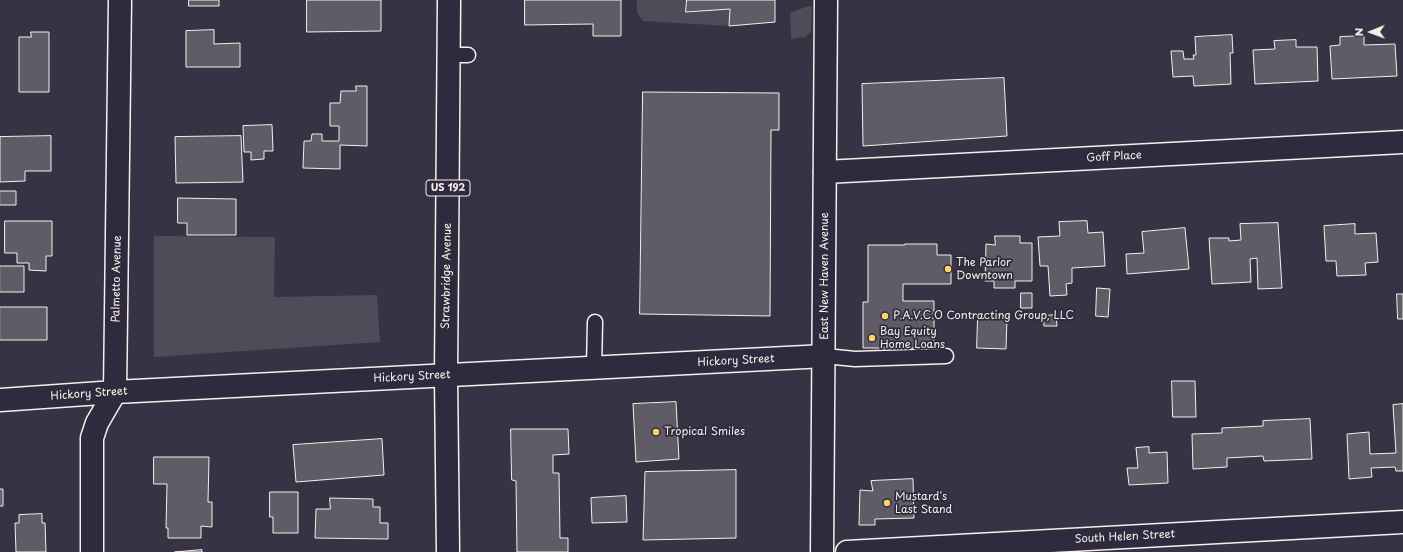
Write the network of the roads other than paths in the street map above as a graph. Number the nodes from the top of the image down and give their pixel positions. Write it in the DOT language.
graph roads {
  1 [pos="120,0"];
  2 [pos="449,0"];
  3 [pos="826,0"];
  4 [pos="1403,142"];
  5 [pos="826,172"];
  6 [pos="595,322"];
  7 [pos="825,356"];
  8 [pos="946,356"];
  9 [pos="594,368"];
  10 [pos="446,376"];
  11 [pos="115,392"];
  12 [pos="0,400"];
  13 [pos="1403,522"];
  14 [pos="1018,547"];
  15 [pos="92,552"];
  16 [pos="448,552"];
  17 [pos="822,552"];
  18 [pos="846,552"];
  1 -- 11 [label="street, Palmetto Avenue"];
  2 -- 10 [label="street, Strawbridge Avenue / US 192"];
  3 -- 5 [label="street, East New Haven Avenue"];
  4 -- 5 [label="street, Goff Place"];
  5 -- 7 [label="street, East New Haven Avenue"];
  6 -- 9 [label="lane"];
  7 -- 8 [label="lane"];
  7 -- 9 [label="street, Hickory Street"];
  7 -- 17 [label="street, East New Haven Avenue"];
  9 -- 10 [label="street, Hickory Street"];
  10 -- 11 [label="street, Hickory Street"];
  10 -- 16 [label="street, Strawbridge Avenue / US 192"];
  11 -- 12 [label="street, Hickory Street"];
  11 -- 15 [label="street, Palmetto Avenue"];
  13 -- 14 [label="street, South Helen Street"];
  14 -- 18 [label="street, South Helen Street"];
}
